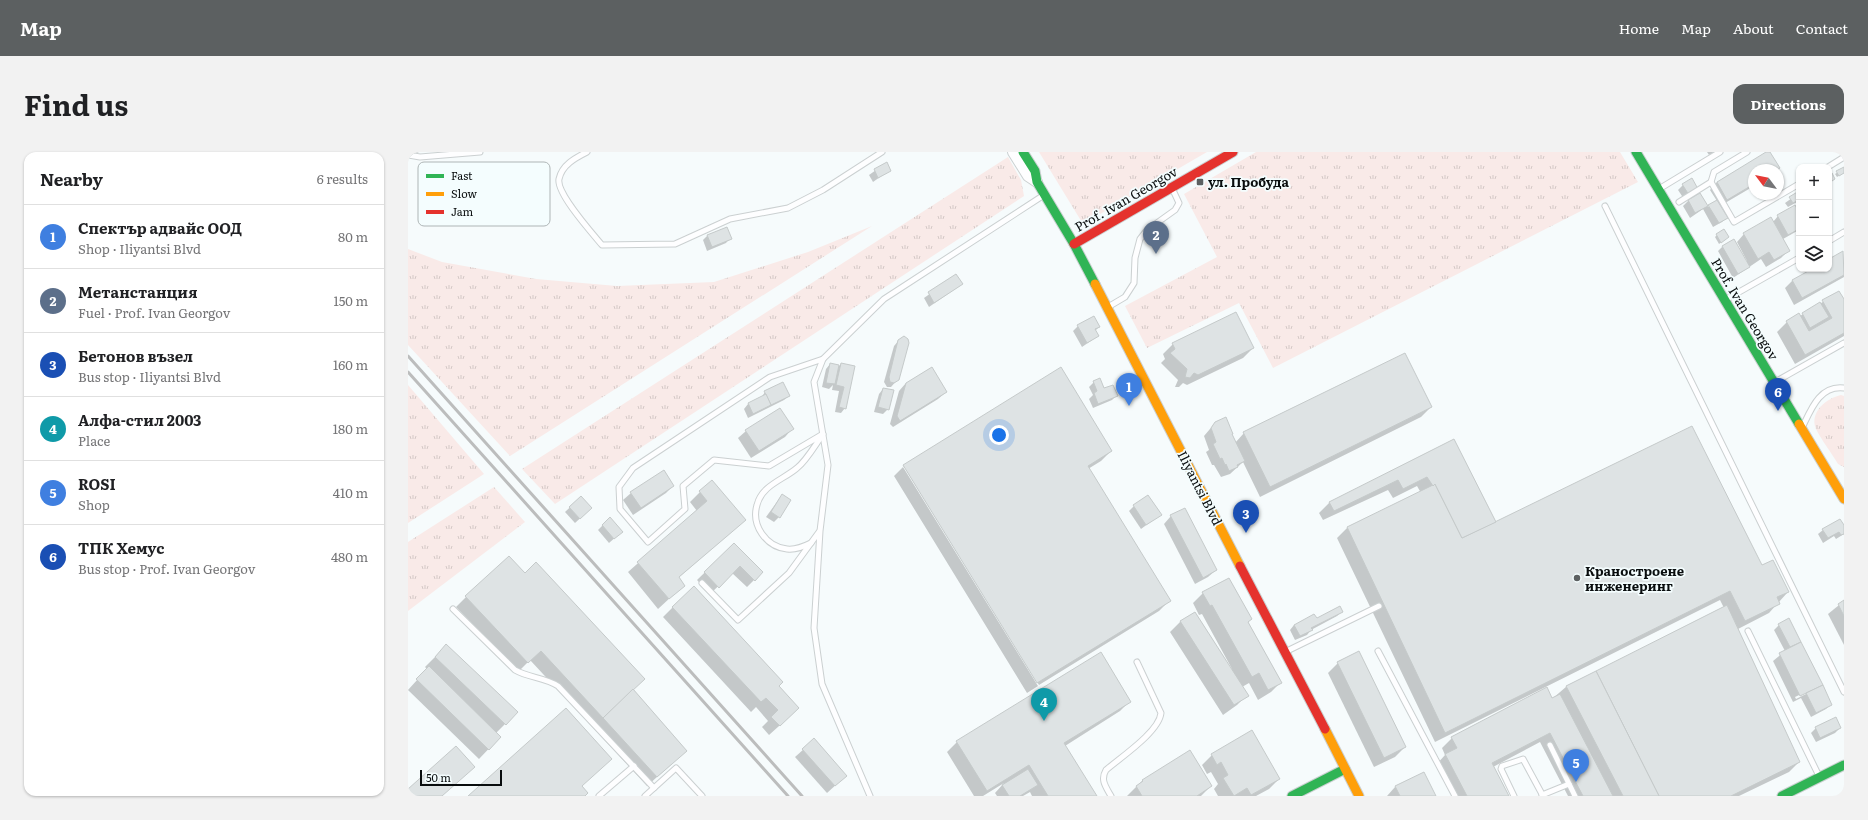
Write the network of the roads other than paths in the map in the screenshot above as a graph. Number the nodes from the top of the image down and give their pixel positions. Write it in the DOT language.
graph roads {
  1 [pos="480,152"];
  2 [pos="587,152"];
  3 [pos="882,152"];
  4 [pos="1013,152"];
  5 [pos="1023,152"];
  6 [pos="1233,152"];
  7 [pos="1636,152"];
  8 [pos="1720,152"];
  9 [pos="1748,152"];
  10 [pos="408,155"];
  11 [pos="1844,157"];
  12 [pos="1832,164"];
  13 [pos="1037,182"];
  14 [pos="1711,182"];
  15 [pos="1796,186"];
  16 [pos="1172,187"];
  17 [pos="1659,190"];
  18 [pos="1045,195"];
  19 [pos="1679,202"];
  20 [pos="1605,206"];
  21 [pos="1844,232"];
  22 [pos="1832,239"];
  23 [pos="1074,244"];
  24 [pos="1796,260"];
  25 [pos="1725,300"];
  26 [pos="1107,308"];
  27 [pos="1844,342"];
  28 [pos="824,359"];
  29 [pos="1774,383"];
  30 [pos="1844,388"];
  31 [pos="1802,429"];
  32 [pos="823,434"];
  33 [pos="1844,499"];
  34 [pos="820,531"];
  35 [pos="811,543"];
  36 [pos="702,583"];
  37 [pos="1379,606"];
  38 [pos="453,609"];
  39 [pos="1748,631"];
  40 [pos="1378,651"];
  41 [pos="1284,652"];
  42 [pos="1137,662"];
  43 [pos="1844,692"];
  44 [pos="1550,746"];
  45 [pos="1844,765"];
  46 [pos="634,766"];
  47 [pos="1345,769"];
  48 [pos="1819,777"];
  49 [pos="1569,784"];
  50 [pos="654,788"];
  51 [pos="599,796"];
  52 [pos="645,796"];
  53 [pos="702,796"];
  54 [pos="870,796"];
  55 [pos="1111,796"];
  56 [pos="1292,796"];
  57 [pos="1359,796"];
  58 [pos="1455,796"];
  59 [pos="1514,796"];
  60 [pos="1543,796"];
  61 [pos="1575,796"];
  62 [pos="1782,796"];
  1 -- 10 [label="lane"];
  2 -- 3 [label="lane"];
  4 -- 13 [label="street, Iliyantsi Blvd"];
  5 -- 13 [label="street, Iliyantsi Blvd"];
  6 -- 16 [label="street, Prof. Ivan Georgov"];
  7 -- 17 [label="street, Prof. Ivan Georgov"];
  8 -- 17 [label="lane"];
  9 -- 14 [label="lane"];
  11 -- 12 [label="lane"];
  13 -- 18 [label="street, Iliyantsi Blvd"];
  14 -- 15 [label="lane"];
  14 -- 19 [label="lane"];
  16 -- 23 [label="street, Prof. Ivan Georgov"];
  16 -- 26 [label="lane"];
  17 -- 25 [label="street, Prof. Ivan Georgov"];
  18 -- 23 [label="street, Iliyantsi Blvd"];
  18 -- 28 [label="lane"];
  20 -- 43 [label="lane"];
  21 -- 22 [label="lane"];
  23 -- 26 [label="street, Iliyantsi Blvd"];
  24 -- 25 [label="lane"];
  25 -- 29 [label="street, Prof. Ivan Georgov"];
  26 -- 41 [label="street, Iliyantsi Blvd"];
  27 -- 29 [label="lane"];
  28 -- 32 [label="lane"];
  28 -- 32 [label="lane"];
  29 -- 31 [label="street, Prof. Ivan Georgov"];
  30 -- 31 [label="lane"];
  31 -- 33 [label="street, Prof. Ivan Georgov"];
  32 -- 34 [label="lane"];
  32 -- 35 [label="lane"];
  34 -- 35 [label="lane"];
  34 -- 54 [label="lane"];
  35 -- 36 [label="lane"];
  37 -- 41 [label="lane"];
  38 -- 46 [label="lane"];
  39 -- 48 [label="lane"];
  40 -- 58 [label="lane"];
  41 -- 47 [label="street, Iliyantsi Blvd"];
  42 -- 55 [label="lane"];
  44 -- 49 [label="lane"];
  45 -- 48 [label="street"];
  46 -- 50 [label="lane"];
  46 -- 51 [label="lane"];
  47 -- 56 [label="street"];
  47 -- 57 [label="street, Iliyantsi Blvd"];
  48 -- 62 [label="street"];
  49 -- 60 [label="lane"];
  49 -- 61 [label="lane"];
  50 -- 52 [label="lane"];
  50 -- 53 [label="lane"];
  59 -- 60 [label="lane"];
}
